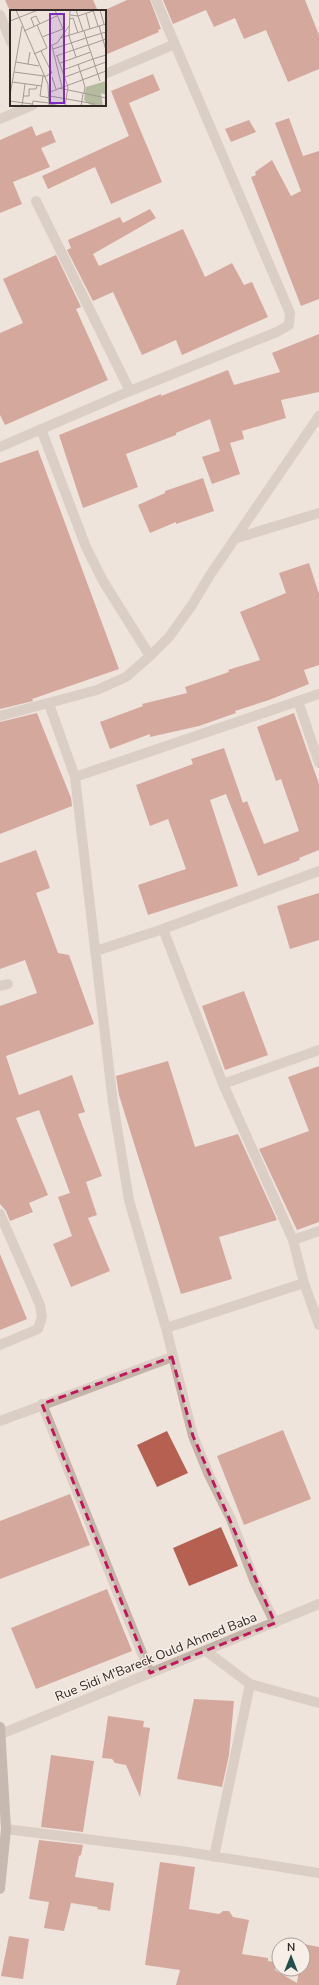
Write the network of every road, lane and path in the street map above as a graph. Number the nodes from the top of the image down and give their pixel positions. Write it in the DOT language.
graph roads {
  1 [pos="156,0"];
  2 [pos="0,15"];
  3 [pos="10,40"];
  4 [pos="175,44"];
  5 [pos="106,74"];
  6 [pos="31,106"];
  7 [pos="0,119"];
  8 [pos="36,201"];
  9 [pos="130,391"];
  10 [pos="319,416"];
  11 [pos="42,429"];
  12 [pos="0,446"];
  13 [pos="319,513"];
  14 [pos="237,538"];
  15 [pos="150,656"];
  16 [pos="319,694"];
  17 [pos="298,701"];
  18 [pos="49,704"];
  19 [pos="0,716"];
  20 [pos="319,763"];
  21 [pos="75,777"];
  22 [pos="319,871"];
  23 [pos="163,929"];
  24 [pos="96,951"];
  25 [pos="319,1050"];
  26 [pos="223,1084"];
  27 [pos="0,1214"];
  28 [pos="319,1231"];
  29 [pos="293,1240"];
  30 [pos="304,1283"];
  31 [pos="319,1326"];
  32 [pos="166,1328"];
  33 [pos="0,1345"];
  34 [pos="172,1357"];
  35 [pos="42,1404"];
  36 [pos="0,1421"];
  37 [pos="319,1604"];
  38 [pos="275,1623"];
  39 [pos="206,1651"];
  40 [pos="150,1673"];
  41 [pos="250,1684"];
  42 [pos="319,1703"];
  43 [pos="1,1730"];
  44 [pos="6,1829"];
  45 [pos="2,1855"];
  46 [pos="214,1856"];
  47 [pos="319,1873"];
  48 [pos="0,1889"];
  1 -- 4 [label="street"];
  2 -- 3 [label="street"];
  4 -- 5 [label="street"];
  4 -- 9 [label="street"];
  6 -- 7 [label="street"];
  8 -- 9 [label="street"];
  9 -- 11 [label="street"];
  10 -- 14 [label="street"];
  11 -- 12 [label="street"];
  11 -- 15 [label="street"];
  13 -- 14 [label="street"];
  14 -- 15 [label="street"];
  15 -- 18 [label="street"];
  16 -- 17 [label="street"];
  17 -- 20 [label="street"];
  17 -- 21 [label="street"];
  18 -- 19 [label="street"];
  18 -- 21 [label="street"];
  21 -- 24 [label="street"];
  22 -- 23 [label="street"];
  23 -- 24 [label="street"];
  23 -- 26 [label="street"];
  24 -- 32 [label="street"];
  25 -- 26 [label="street"];
  26 -- 29 [label="street"];
  27 -- 33 [label="street"];
  28 -- 29 [label="street"];
  29 -- 30 [label="street"];
  30 -- 31 [label="street"];
  30 -- 32 [label="street"];
  32 -- 34 [label="street"];
  34 -- 35 [label="street"];
  34 -- 38 [label="street"];
  35 -- 36 [label="street"];
  35 -- 40 [label="street"];
  37 -- 38 [label="street, Rue Sidi M'Bareck Ould Ahmed Baba"];
  38 -- 39 [label="street, Rue Sidi M'Bareck Ould Ahmed Baba"];
  39 -- 40 [label="street, Rue Sidi M'Bareck Ould Ahmed Baba"];
  39 -- 41 [label="street"];
  40 -- 43 [label="street, Rue Sidi M'Bareck Ould Ahmed Baba"];
  41 -- 42 [label="street"];
  41 -- 46 [label="street"];
  43 -- 44 [label="street"];
  44 -- 45 [label="street"];
  44 -- 46 [label="street"];
  45 -- 48 [label="street"];
  46 -- 47 [label="street"];
}
